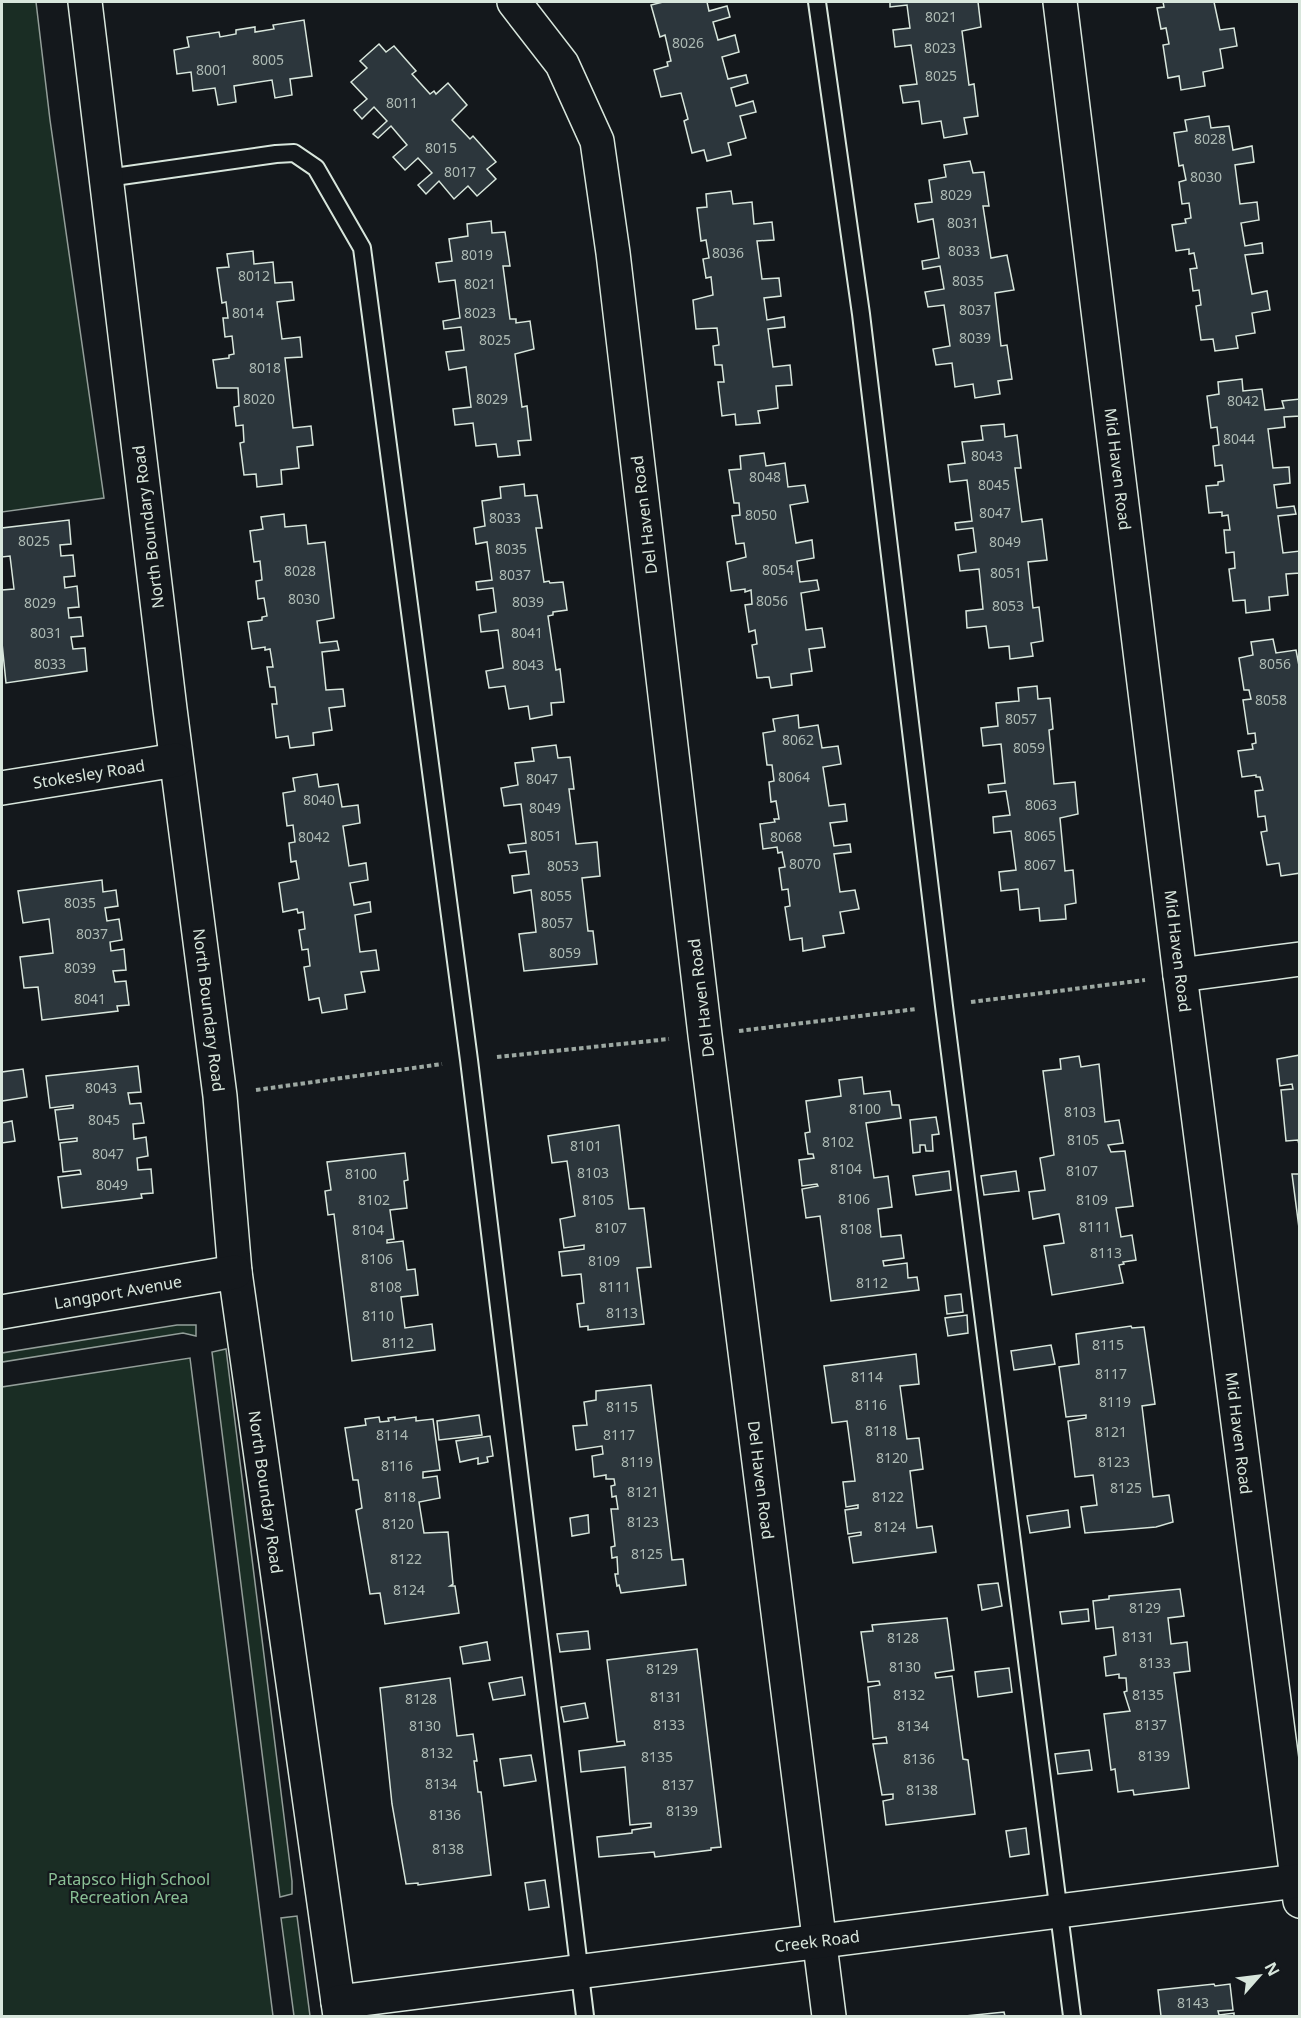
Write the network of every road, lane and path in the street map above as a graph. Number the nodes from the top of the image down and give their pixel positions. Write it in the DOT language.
graph roads {
  1 [pos="85,2"];
  2 [pos="513,2"];
  3 [pos="817,2"];
  4 [pos="1060,2"];
  5 [pos="107,178"];
  6 [pos="176,760"];
  7 [pos="2,788"];
  8 [pos="1299,959"];
  9 [pos="1180,975"];
  10 [pos="235,1272"];
  11 [pos="2,1312"];
  12 [pos="1298,1891"];
  13 [pos="1058,1911"];
  14 [pos="820,1941"];
  15 [pos="580,1971"];
  16 [pos="339,2009"];
  17 [pos="585,2016"];
  18 [pos="829,2016"];
  19 [pos="1072,2016"];
  1 -- 5 [label="street, North Boundary Road"];
  2 -- 14 [label="street, Del Haven Road"];
  3 -- 13 [label="lane"];
  4 -- 9 [label="street, Mid Haven Road"];
  5 -- 6 [label="street, North Boundary Road"];
  5 -- 15 [label="lane"];
  6 -- 7 [label="street, Stokesley Road"];
  6 -- 10 [label="street, North Boundary Road"];
  8 -- 9 [label="street"];
  9 -- 12 [label="street, Mid Haven Road"];
  10 -- 11 [label="street, Langport Avenue"];
  10 -- 16 [label="street, North Boundary Road"];
  12 -- 13 [label="street, Creek Road"];
  13 -- 14 [label="street, Creek Road"];
  13 -- 19 [label="lane"];
  14 -- 15 [label="street, Creek Road"];
  14 -- 18 [label="street, Del Haven Road"];
  15 -- 16 [label="street, Creek Road"];
  15 -- 17 [label="lane"];
}
